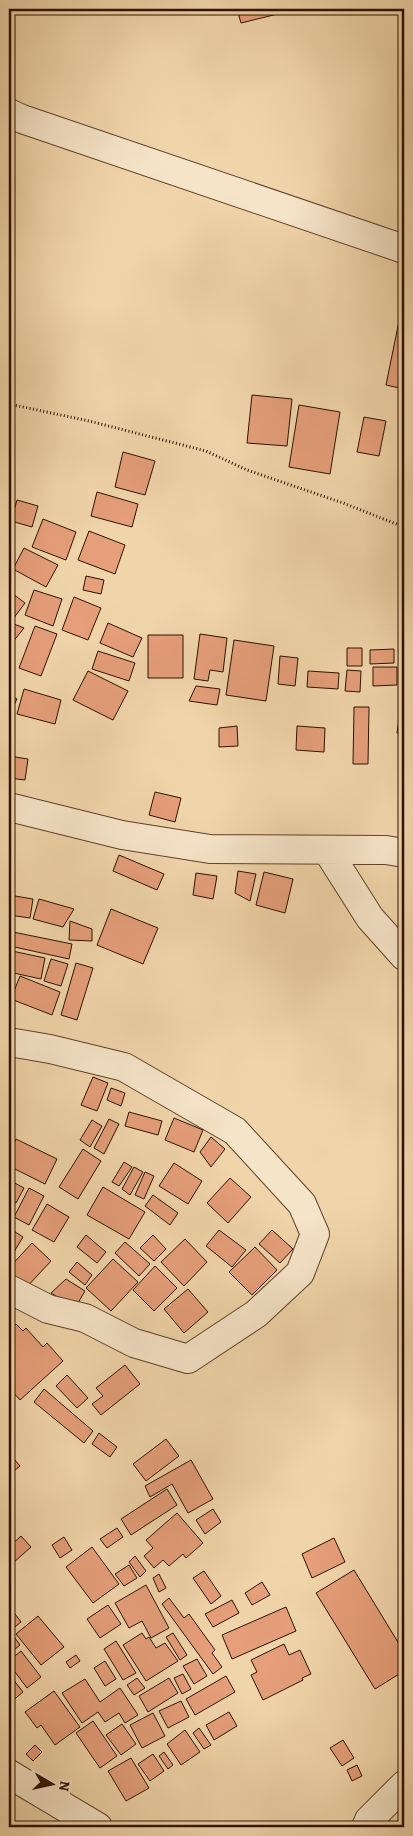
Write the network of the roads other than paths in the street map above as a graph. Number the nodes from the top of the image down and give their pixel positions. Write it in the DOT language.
graph roads {
  1 [pos="9,113"];
  2 [pos="404,249"];
  3 [pos="9,807"];
  4 [pos="327,850"];
  5 [pos="404,853"];
  6 [pos="404,956"];
  7 [pos="9,1042"];
  8 [pos="9,1289"];
  9 [pos="9,1774"];
  10 [pos="404,1785"];
  11 [pos="98,1827"];
  12 [pos="366,1827"];
  1 -- 2 [label="street"];
  3 -- 4 [label="street"];
  4 -- 5 [label="street"];
  4 -- 6 [label="street"];
  7 -- 8 [label="street"];
  9 -- 11 [label="street"];
  10 -- 12 [label="street"];
}
